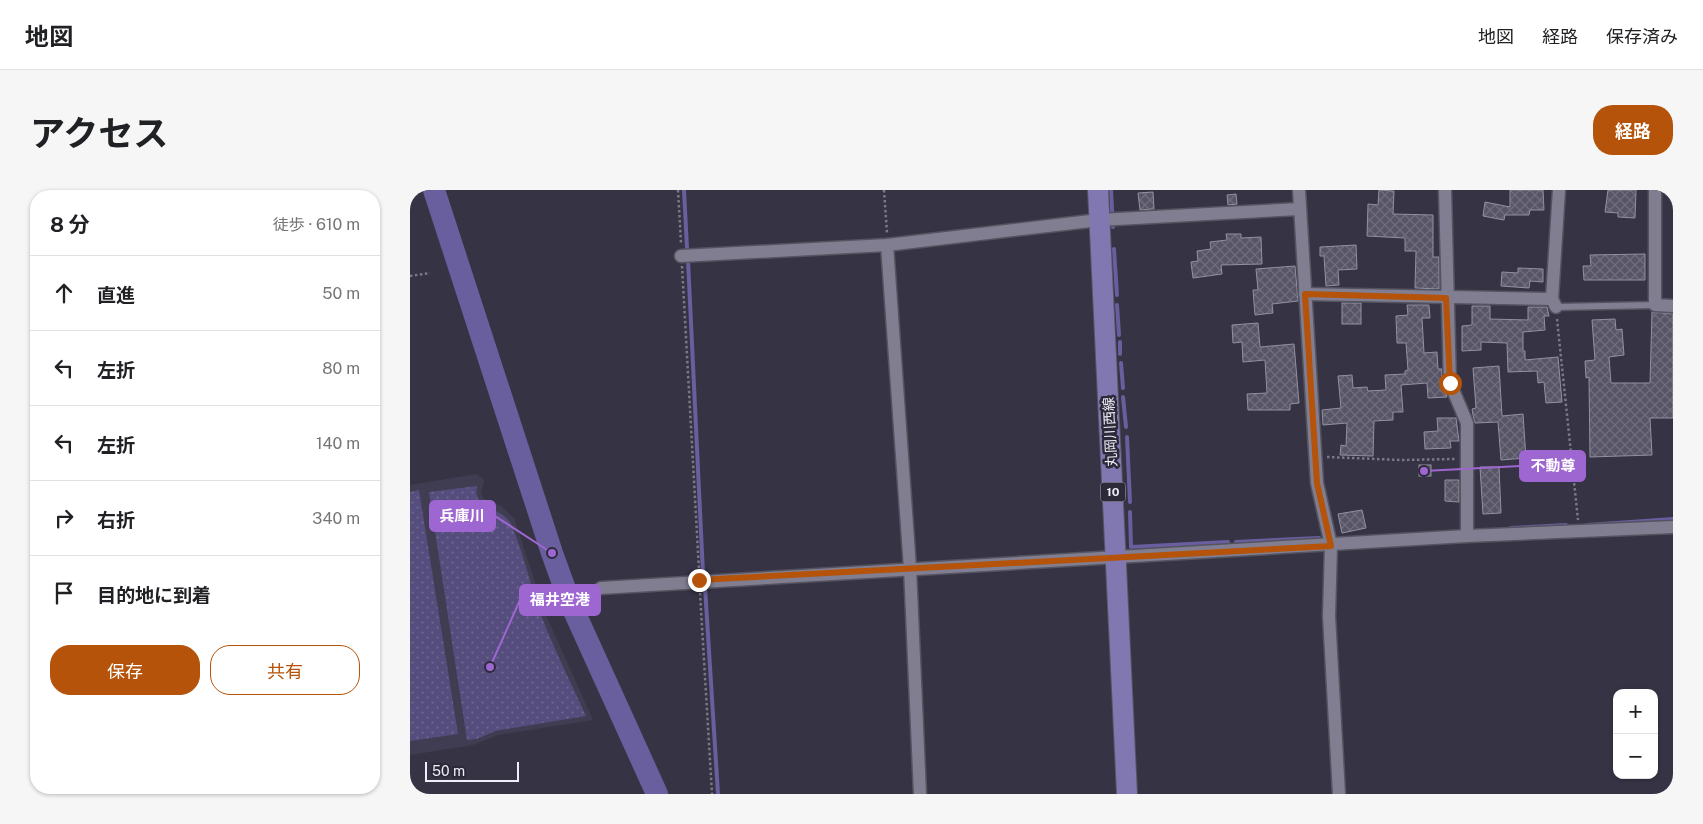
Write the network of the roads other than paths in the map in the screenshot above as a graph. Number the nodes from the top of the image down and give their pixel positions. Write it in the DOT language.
graph roads {
  1 [pos="1098,190"];
  2 [pos="1299,190"];
  3 [pos="1445,190"];
  4 [pos="1559,190"];
  5 [pos="1655,190"];
  6 [pos="1299,209"];
  7 [pos="1099,220"];
  8 [pos="887,245"];
  9 [pos="682,256"];
  10 [pos="1305,294"];
  11 [pos="1446,298"];
  12 [pos="1554,303"];
  13 [pos="1655,305"];
  14 [pos="1673,306"];
  15 [pos="1673,527"];
  16 [pos="1467,536"];
  17 [pos="1331,546"];
  18 [pos="1116,557"];
  19 [pos="910,568"];
  20 [pos="601,588"];
  21 [pos="920,794"];
  22 [pos="1127,794"];
  23 [pos="1339,794"];
  1 -- 7 [label="main road, 丸岡川西線 / 10"];
  2 -- 6 [label="street"];
  3 -- 11 [label="street"];
  4 -- 12 [label="street"];
  5 -- 13 [label="street"];
  6 -- 7 [label="street"];
  6 -- 10 [label="street"];
  7 -- 8 [label="street"];
  7 -- 18 [label="main road, 丸岡川西線 / 10"];
  8 -- 9 [label="street"];
  8 -- 19 [label="street"];
  10 -- 11 [label="street"];
  10 -- 17 [label="street"];
  11 -- 12 [label="street"];
  11 -- 16 [label="street"];
  12 -- 13 [label="lane"];
  13 -- 14 [label="street"];
  15 -- 16 [label="street"];
  16 -- 17 [label="street"];
  17 -- 18 [label="street"];
  17 -- 23 [label="street"];
  18 -- 19 [label="street"];
  18 -- 22 [label="main road, 丸岡川西線 / 10"];
  19 -- 20 [label="street"];
  19 -- 21 [label="street"];
}
